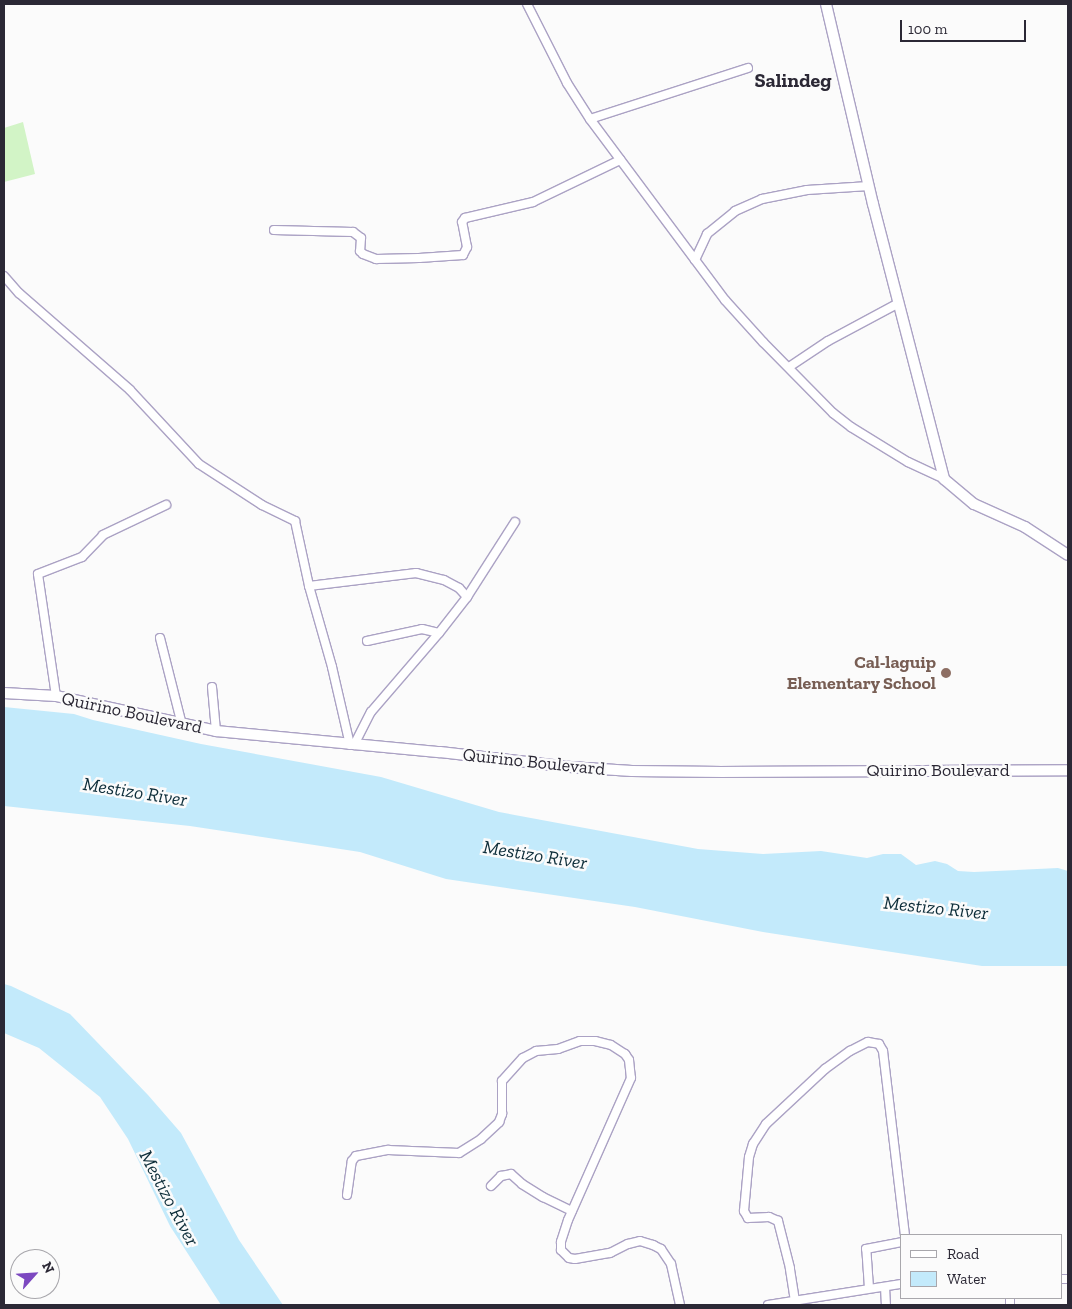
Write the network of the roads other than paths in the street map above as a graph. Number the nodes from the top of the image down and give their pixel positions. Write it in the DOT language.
graph roads {
  1 [pos="527,4"];
  2 [pos="826,4"];
  3 [pos="748,68"];
  4 [pos="590,119"];
  5 [pos="620,160"];
  6 [pos="869,186"];
  7 [pos="274,230"];
  8 [pos="695,260"];
  9 [pos="4,276"];
  10 [pos="897,304"];
  11 [pos="789,368"];
  12 [pos="944,479"];
  13 [pos="166,505"];
  14 [pos="515,522"];
  15 [pos="1068,555"];
  16 [pos="309,586"];
  17 [pos="467,597"];
  18 [pos="439,633"];
  19 [pos="160,638"];
  20 [pos="367,641"];
  21 [pos="212,687"];
  22 [pos="4,693"];
  23 [pos="56,696"];
  24 [pos="182,725"];
  25 [pos="216,731"];
  26 [pos="352,745"];
  27 [pos="1068,770"];
  28 [pos="491,1186"];
  29 [pos="347,1195"];
  30 [pos="572,1211"];
  31 [pos="905,1234"];
  32 [pos="900,1242"];
  33 [pos="900,1284"];
  34 [pos="885,1287"];
  35 [pos="869,1288"];
  36 [pos="795,1301"];
  37 [pos="680,1305"];
  38 [pos="768,1305"];
  39 [pos="886,1305"];
  1 -- 4 [label="street"];
  2 -- 6 [label="street"];
  3 -- 4 [label="street"];
  4 -- 5 [label="street"];
  5 -- 7 [label="street"];
  5 -- 8 [label="street"];
  6 -- 8 [label="street"];
  6 -- 10 [label="street"];
  8 -- 11 [label="street"];
  9 -- 16 [label="street"];
  10 -- 11 [label="street"];
  10 -- 12 [label="street"];
  11 -- 12 [label="street"];
  12 -- 15 [label="street"];
  13 -- 23 [label="street"];
  14 -- 17 [label="street"];
  16 -- 17 [label="street"];
  16 -- 26 [label="street"];
  17 -- 18 [label="street"];
  18 -- 20 [label="street"];
  18 -- 26 [label="street"];
  19 -- 24 [label="street"];
  21 -- 25 [label="street"];
  22 -- 23 [label="street, Quirino Boulevard"];
  23 -- 24 [label="street, Quirino Boulevard"];
  24 -- 25 [label="street, Quirino Boulevard"];
  25 -- 26 [label="street, Quirino Boulevard"];
  26 -- 27 [label="street, Quirino Boulevard"];
  28 -- 30 [label="street"];
  29 -- 30 [label="street"];
  30 -- 37 [label="street"];
  31 -- 36 [label="street"];
  32 -- 35 [label="street"];
  33 -- 34 [label="street"];
  34 -- 35 [label="street"];
  34 -- 39 [label="street"];
  35 -- 36 [label="street"];
  36 -- 38 [label="street"];
}
